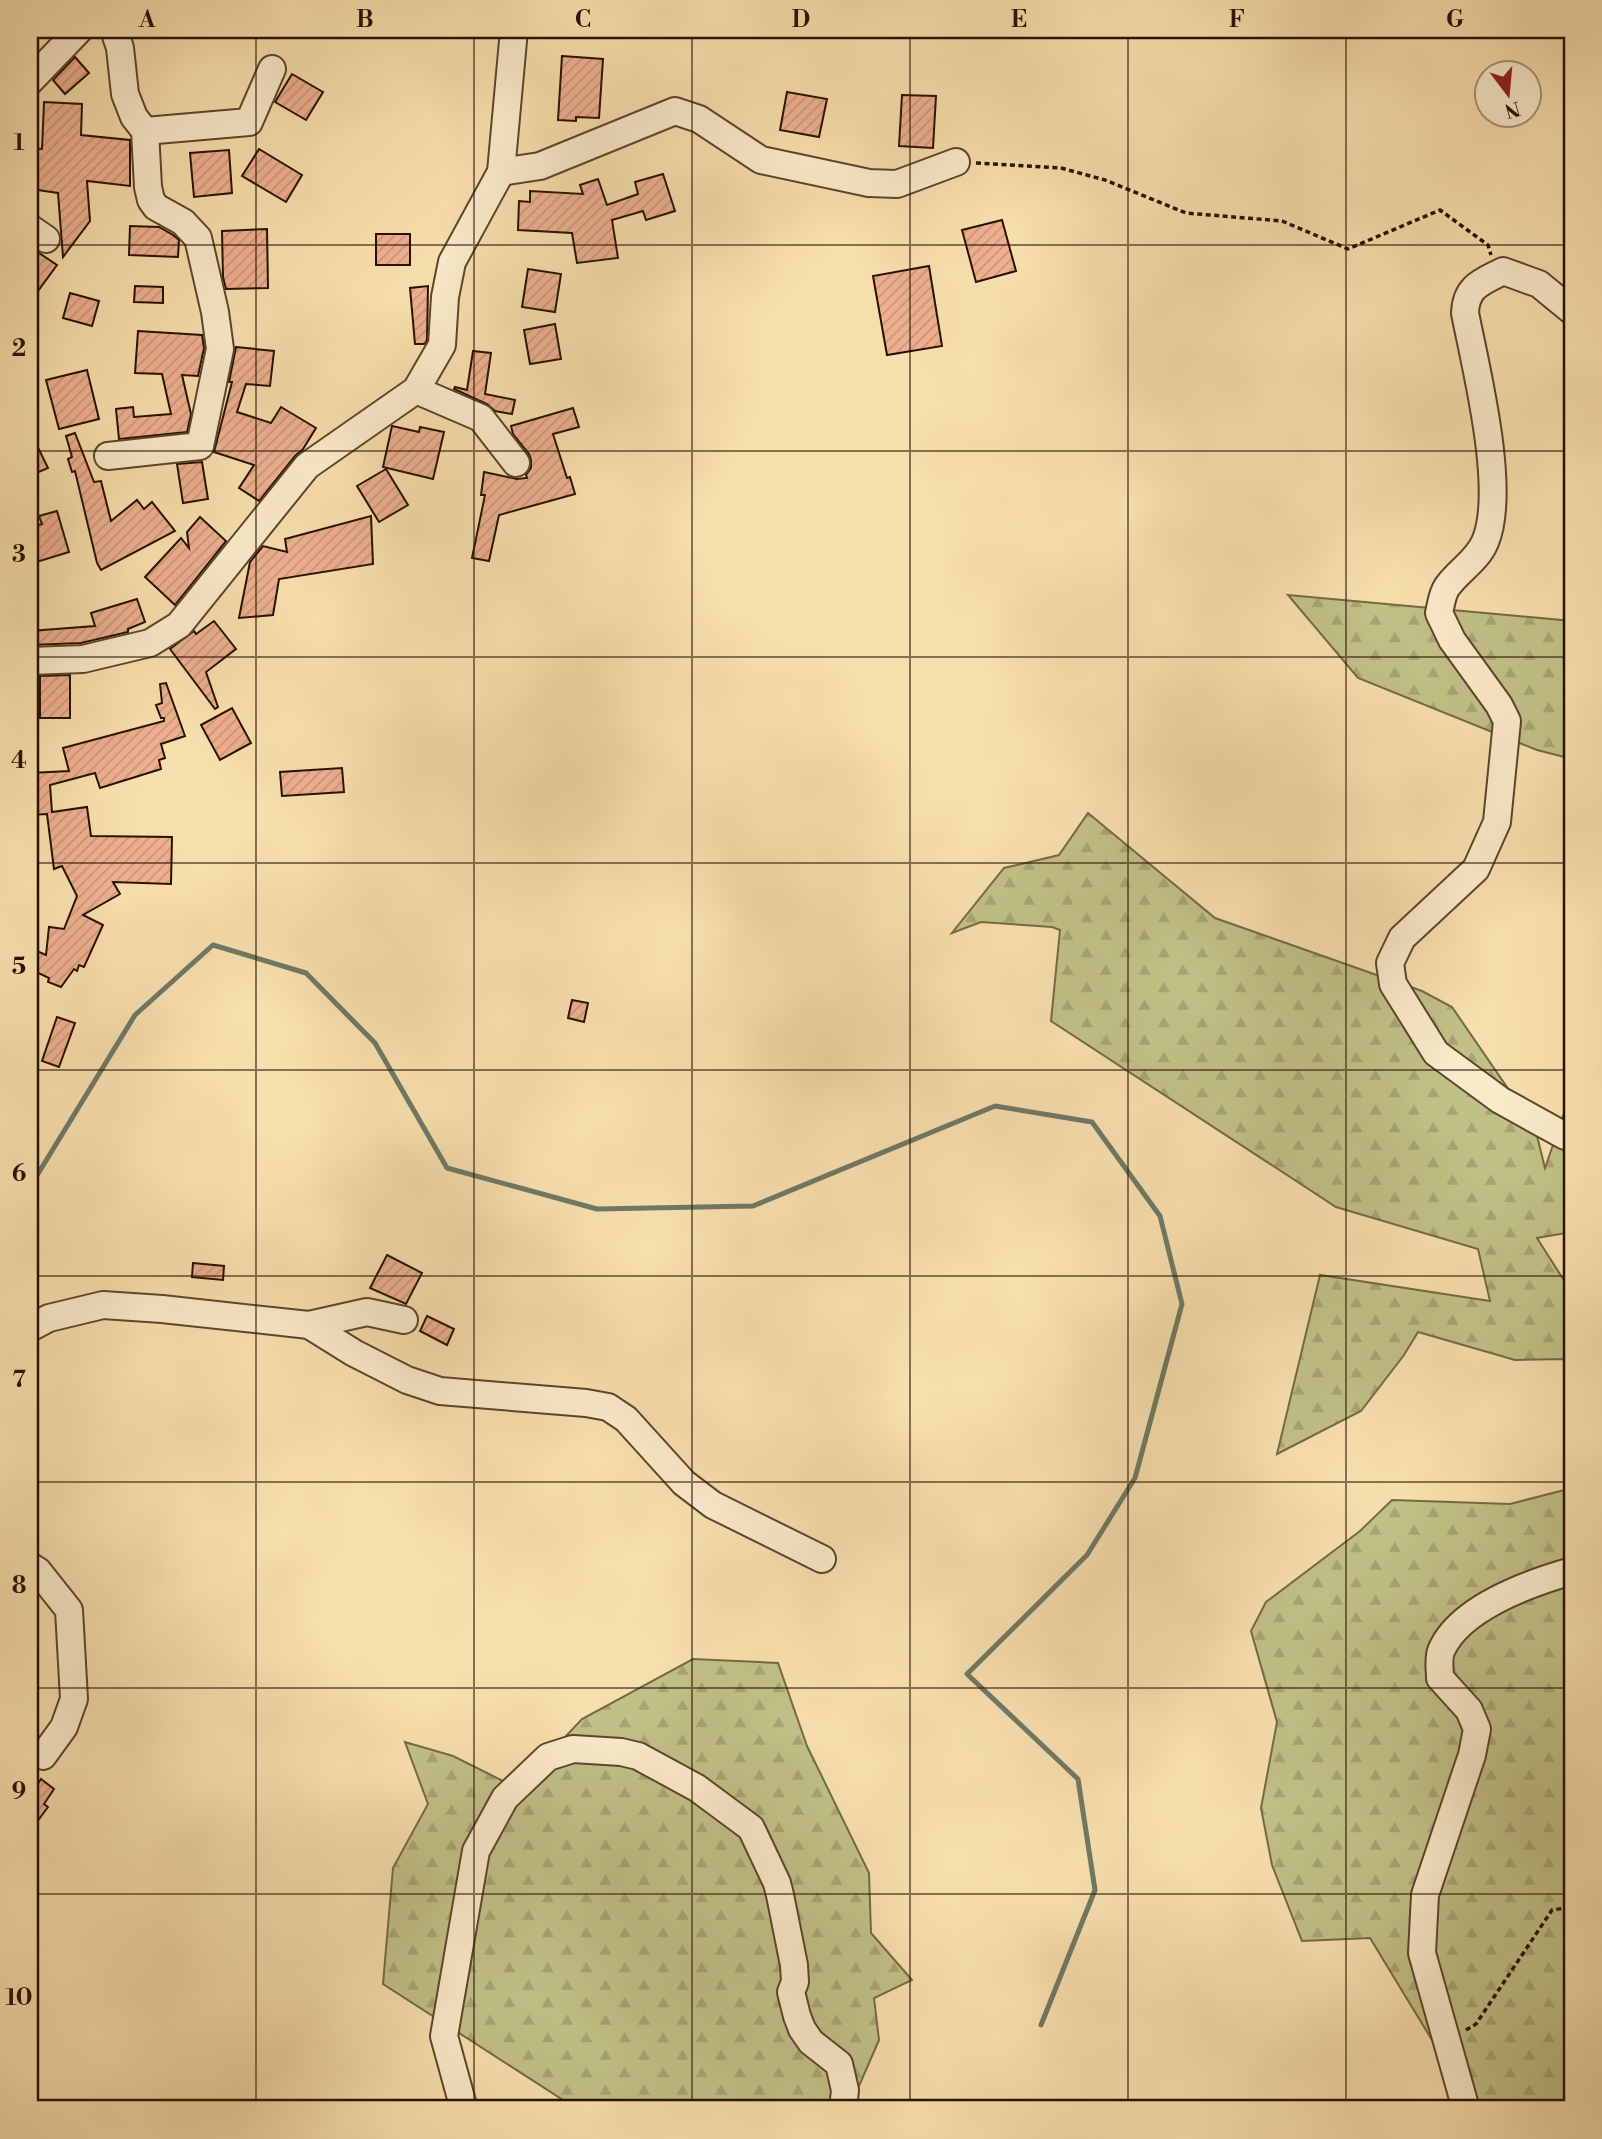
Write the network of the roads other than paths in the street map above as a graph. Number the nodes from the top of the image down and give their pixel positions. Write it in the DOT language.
graph roads {
  1 [pos="79,30"];
  2 [pos="114,30"];
  3 [pos="513,30"];
  4 [pos="272,69"];
  5 [pos="30,81"];
  6 [pos="145,131"];
  7 [pos="956,162"];
  8 [pos="500,172"];
  9 [pos="1572,311"];
  10 [pos="416,390"];
  11 [pos="108,456"];
  12 [pos="516,464"];
  13 [pos="30,661"];
  14 [pos="1572,1137"];
  15 [pos="404,1321"];
  16 [pos="309,1325"];
  17 [pos="30,1328"];
  18 [pos="822,1559"];
  19 [pos="30,1566"];
  20 [pos="1572,1571"];
  21 [pos="43,1756"];
  22 [pos="464,2109"];
  23 [pos="843,2109"];
  24 [pos="1466,2109"];
  1 -- 5 [label="street"];
  2 -- 6 [label="street"];
  3 -- 8 [label="street"];
  4 -- 6 [label="street"];
  6 -- 11 [label="street"];
  7 -- 8 [label="street"];
  8 -- 10 [label="street"];
  9 -- 14 [label="street"];
  10 -- 12 [label="street"];
  10 -- 13 [label="street"];
  15 -- 16 [label="street"];
  16 -- 17 [label="street"];
  16 -- 18 [label="street"];
  19 -- 21 [label="street"];
  20 -- 24 [label="street"];
  22 -- 23 [label="street"];
}
